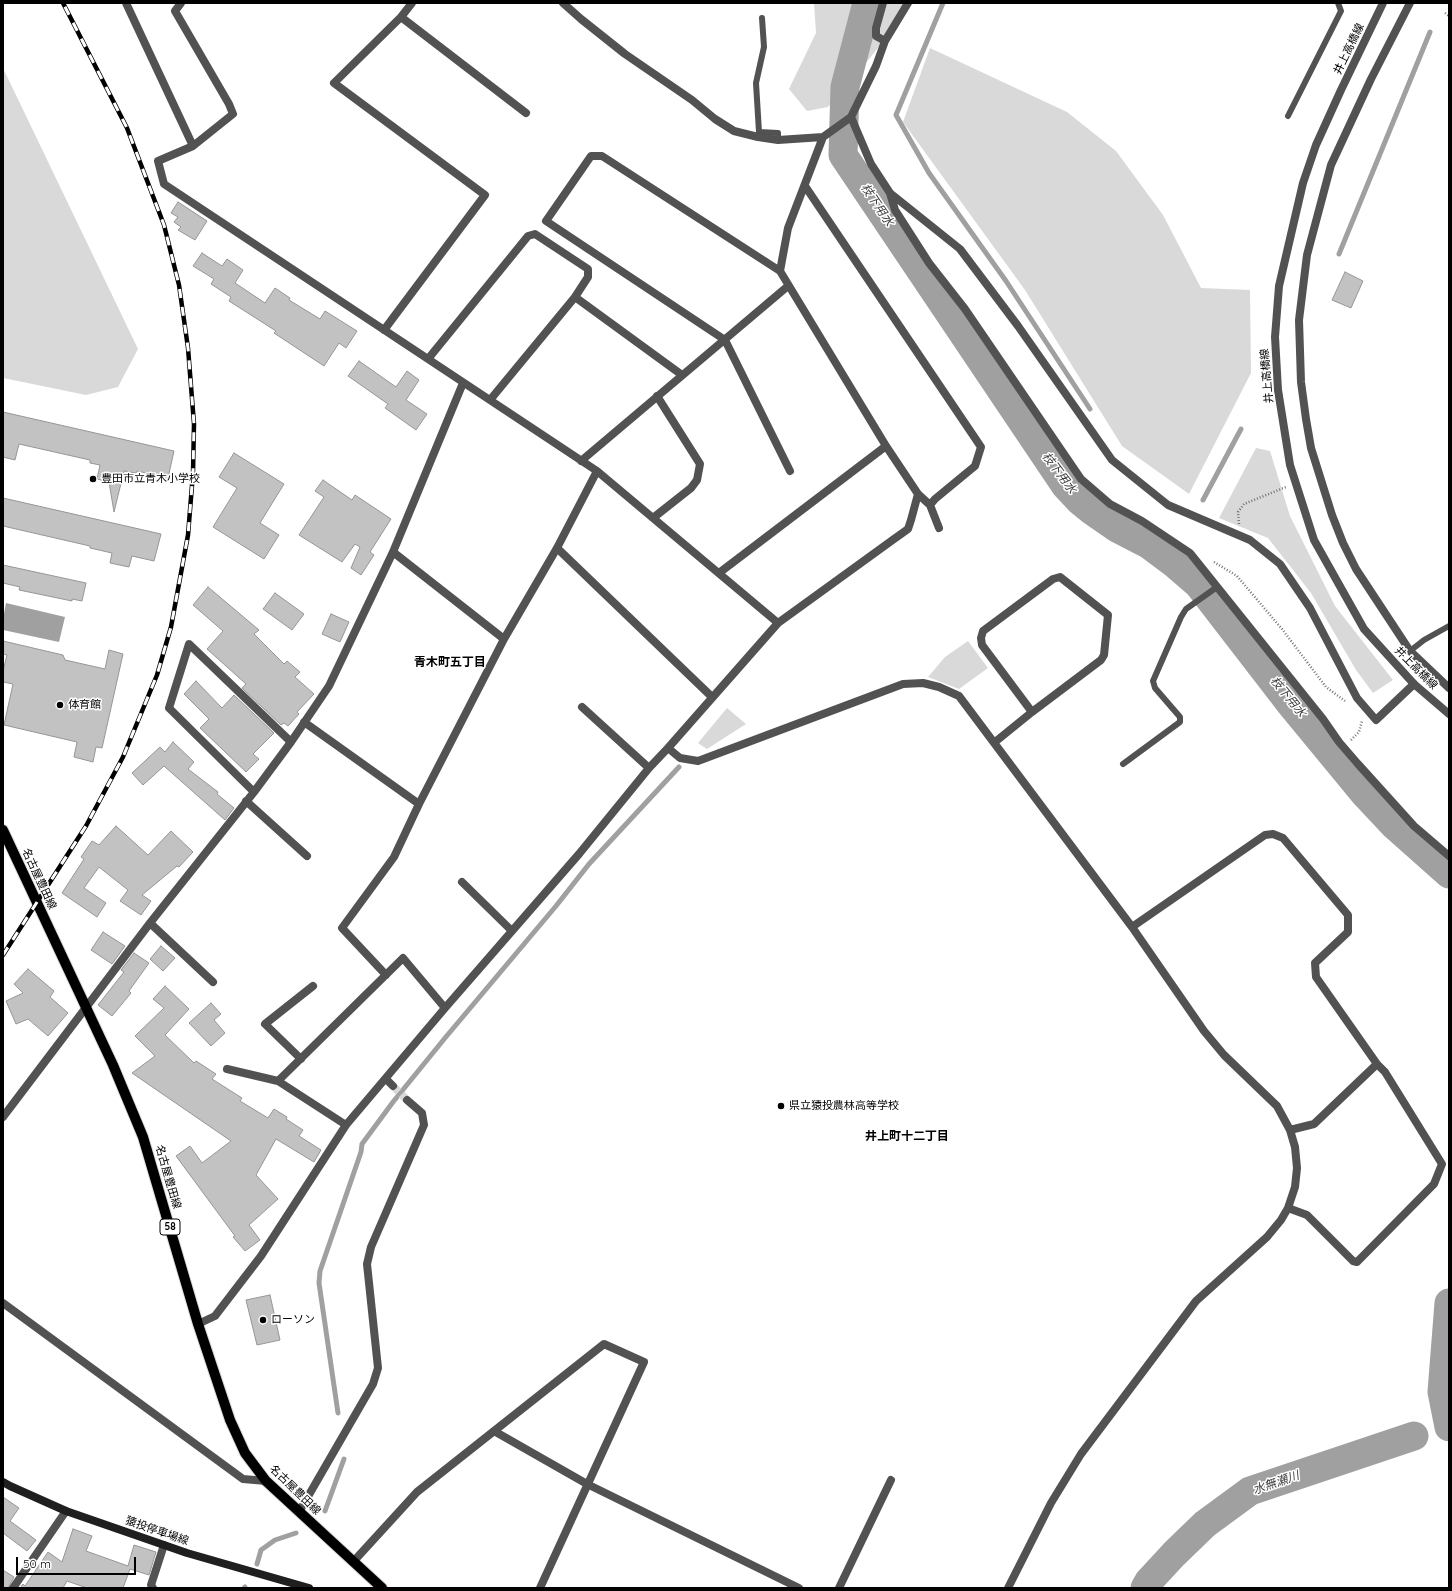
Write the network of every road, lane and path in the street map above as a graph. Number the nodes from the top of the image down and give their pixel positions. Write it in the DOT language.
graph roads {
  1 [pos="126,3"];
  2 [pos="181,3"];
  3 [pos="412,3"];
  4 [pos="563,3"];
  5 [pos="883,3"];
  6 [pos="908,3"];
  7 [pos="1338,3"];
  8 [pos="1384,3"];
  9 [pos="1410,3"];
  10 [pos="1445,13"];
  11 [pos="401,16"];
  12 [pos="1449,16"];
  13 [pos="762,18"];
  14 [pos="885,41"];
  15 [pos="526,113"];
  16 [pos="1288,116"];
  17 [pos="851,117"];
  18 [pos="823,137"];
  19 [pos="778,140"];
  20 [pos="193,146"];
  21 [pos="805,186"];
  22 [pos="890,193"];
  23 [pos="780,271"];
  24 [pos="788,286"];
  25 [pos="576,297"];
  26 [pos="384,330"];
  27 [pos="725,340"];
  28 [pos="428,359"];
  29 [pos="682,375"];
  30 [pos="463,382"];
  31 [pos="657,396"];
  32 [pos="490,400"];
  33 [pos="886,446"];
  34 [pos="581,460"];
  35 [pos="597,471"];
  36 [pos="790,471"];
  37 [pos="1296,483"];
  38 [pos="918,494"];
  39 [pos="930,505"];
  40 [pos="653,518"];
  41 [pos="939,528"];
  42 [pos="1240,536"];
  43 [pos="557,548"];
  44 [pos="392,552"];
  45 [pos="1211,560"];
  46 [pos="719,573"];
  47 [pos="1216,587"];
  48 [pos="778,622"];
  49 [pos="1449,626"];
  50 [pos="504,639"];
  51 [pos="1410,651"];
  52 [pos="1414,684"];
  53 [pos="1449,688"];
  54 [pos="712,697"];
  55 [pos="582,707"];
  56 [pos="1032,712"];
  57 [pos="1370,713"];
  58 [pos="1449,714"];
  59 [pos="304,722"];
  60 [pos="291,742"];
  61 [pos="995,742"];
  62 [pos="668,748"];
  63 [pos="1123,764"];
  64 [pos="649,768"];
  65 [pos="254,792"];
  66 [pos="246,801"];
  67 [pos="419,804"];
  68 [pos="3,830"];
  69 [pos="307,856"];
  70 [pos="1449,856"];
  71 [pos="462,882"];
  72 [pos="150,922"];
  73 [pos="1132,927"];
  74 [pos="512,931"];
  75 [pos="386,975"];
  76 [pos="213,982"];
  77 [pos="313,986"];
  78 [pos="86,1008"];
  79 [pos="445,1008"];
  80 [pos="301,1059"];
  81 [pos="1377,1064"];
  82 [pos="227,1069"];
  83 [pos="386,1079"];
  84 [pos="278,1081"];
  85 [pos="393,1086"];
  86 [pos="407,1100"];
  87 [pos="3,1117"];
  88 [pos="346,1125"];
  89 [pos="1290,1130"];
  90 [pos="1288,1208"];
  91 [pos="3,1303"];
  92 [pos="198,1324"];
  93 [pos="494,1430"];
  94 [pos="891,1480"];
  95 [pos="266,1481"];
  96 [pos="3,1482"];
  97 [pos="587,1484"];
  98 [pos="66,1511"];
  99 [pos="299,1512"];
  100 [pos="164,1545"];
  101 [pos="353,1562"];
  102 [pos="13,1588"];
  103 [pos="153,1588"];
  104 [pos="309,1588"];
  105 [pos="382,1588"];
  106 [pos="540,1588"];
  107 [pos="799,1588"];
  108 [pos="839,1588"];
  109 [pos="1008,1588"];
  1 -- 20 [label="street"];
  2 -- 20 [label="street"];
  3 -- 11 [label="street"];
  4 -- 19 [label="street"];
  5 -- 14 [label="street"];
  6 -- 14 [label="street"];
  7 -- 16 [label="lane"];
  8 -- 37 [label="street, 井上高橋線"];
  9 -- 51 [label="street, 井上高橋線"];
  10 -- 12 [label="path"];
  11 -- 15 [label="street"];
  11 -- 26 [label="street"];
  13 -- 19 [label="lane"];
  14 -- 17 [label="street"];
  17 -- 18 [label="street"];
  17 -- 22 [label="street"];
  18 -- 19 [label="street"];
  18 -- 21 [label="street"];
  20 -- 26 [label="street"];
  21 -- 23 [label="street"];
  21 -- 39 [label="street"];
  22 -- 42 [label="street"];
  22 -- 47 [label="street"];
  23 -- 24 [label="street"];
  23 -- 27 [label="street"];
  24 -- 27 [label="street"];
  24 -- 33 [label="street"];
  25 -- 28 [label="street"];
  25 -- 29 [label="street"];
  25 -- 32 [label="street"];
  26 -- 28 [label="street"];
  27 -- 29 [label="street"];
  27 -- 36 [label="street"];
  28 -- 30 [label="street"];
  29 -- 31 [label="street"];
  30 -- 32 [label="street"];
  30 -- 44 [label="street"];
  31 -- 34 [label="street"];
  31 -- 40 [label="street"];
  32 -- 34 [label="street"];
  33 -- 38 [label="street"];
  33 -- 46 [label="street"];
  34 -- 35 [label="street"];
  35 -- 40 [label="street"];
  35 -- 43 [label="street"];
  37 -- 42 [label="path"];
  37 -- 52 [label="street, 井上高橋線"];
  38 -- 39 [label="street"];
  38 -- 48 [label="street"];
  39 -- 41 [label="street"];
  40 -- 46 [label="street"];
  42 -- 57 [label="street"];
  43 -- 50 [label="street"];
  43 -- 54 [label="street"];
  44 -- 50 [label="street"];
  44 -- 59 [label="street"];
  45 -- 57 [label="path"];
  46 -- 48 [label="street"];
  47 -- 63 [label="lane"];
  47 -- 70 [label="street"];
  48 -- 54 [label="street"];
  49 -- 51 [label="lane"];
  50 -- 67 [label="street"];
  51 -- 53 [label="street, 井上高橋線"];
  52 -- 57 [label="street"];
  52 -- 58 [label="street, 井上高橋線"];
  54 -- 62 [label="street"];
  55 -- 64 [label="street"];
  56 -- 56 [label="street"];
  56 -- 61 [label="street"];
  59 -- 60 [label="street"];
  59 -- 67 [label="street"];
  60 -- 65 [label="street"];
  60 -- 65 [label="street"];
  61 -- 62 [label="street"];
  61 -- 73 [label="street"];
  62 -- 64 [label="street"];
  64 -- 74 [label="street"];
  65 -- 66 [label="street"];
  66 -- 69 [label="street"];
  66 -- 72 [label="street"];
  67 -- 75 [label="street"];
  68 -- 78 [label="main road, 名古屋豊田線 / 58"];
  71 -- 74 [label="street"];
  72 -- 76 [label="street"];
  72 -- 78 [label="street"];
  73 -- 81 [label="street"];
  73 -- 89 [label="street"];
  74 -- 79 [label="street"];
  75 -- 79 [label="street"];
  75 -- 80 [label="street"];
  77 -- 80 [label="street"];
  78 -- 87 [label="street"];
  78 -- 92 [label="main road, 名古屋豊田線 / 58"];
  79 -- 83 [label="street"];
  80 -- 84 [label="street"];
  81 -- 89 [label="street"];
  81 -- 90 [label="street"];
  82 -- 84 [label="street"];
  83 -- 85 [label="street"];
  83 -- 88 [label="street"];
  84 -- 88 [label="street"];
  86 -- 99 [label="street"];
  88 -- 92 [label="street"];
  89 -- 90 [label="street"];
  90 -- 109 [label="street"];
  91 -- 95 [label="street"];
  92 -- 95 [label="main road, 名古屋豊田線 / 58"];
  93 -- 97 [label="street"];
  93 -- 97 [label="street"];
  93 -- 101 [label="street"];
  94 -- 108 [label="street"];
  95 -- 99 [label="main road, 名古屋豊田線 / 58"];
  96 -- 98 [label="main road, 猿投停車場線"];
  97 -- 106 [label="street"];
  97 -- 107 [label="street"];
  98 -- 100 [label="main road, 猿投停車場線"];
  98 -- 102 [label="street"];
  99 -- 101 [label="main road, 名古屋豊田線 / 58"];
  100 -- 103 [label="street"];
  100 -- 104 [label="main road, 猿投停車場線"];
  101 -- 105 [label="main road, 名古屋豊田線 / 58"];
}
